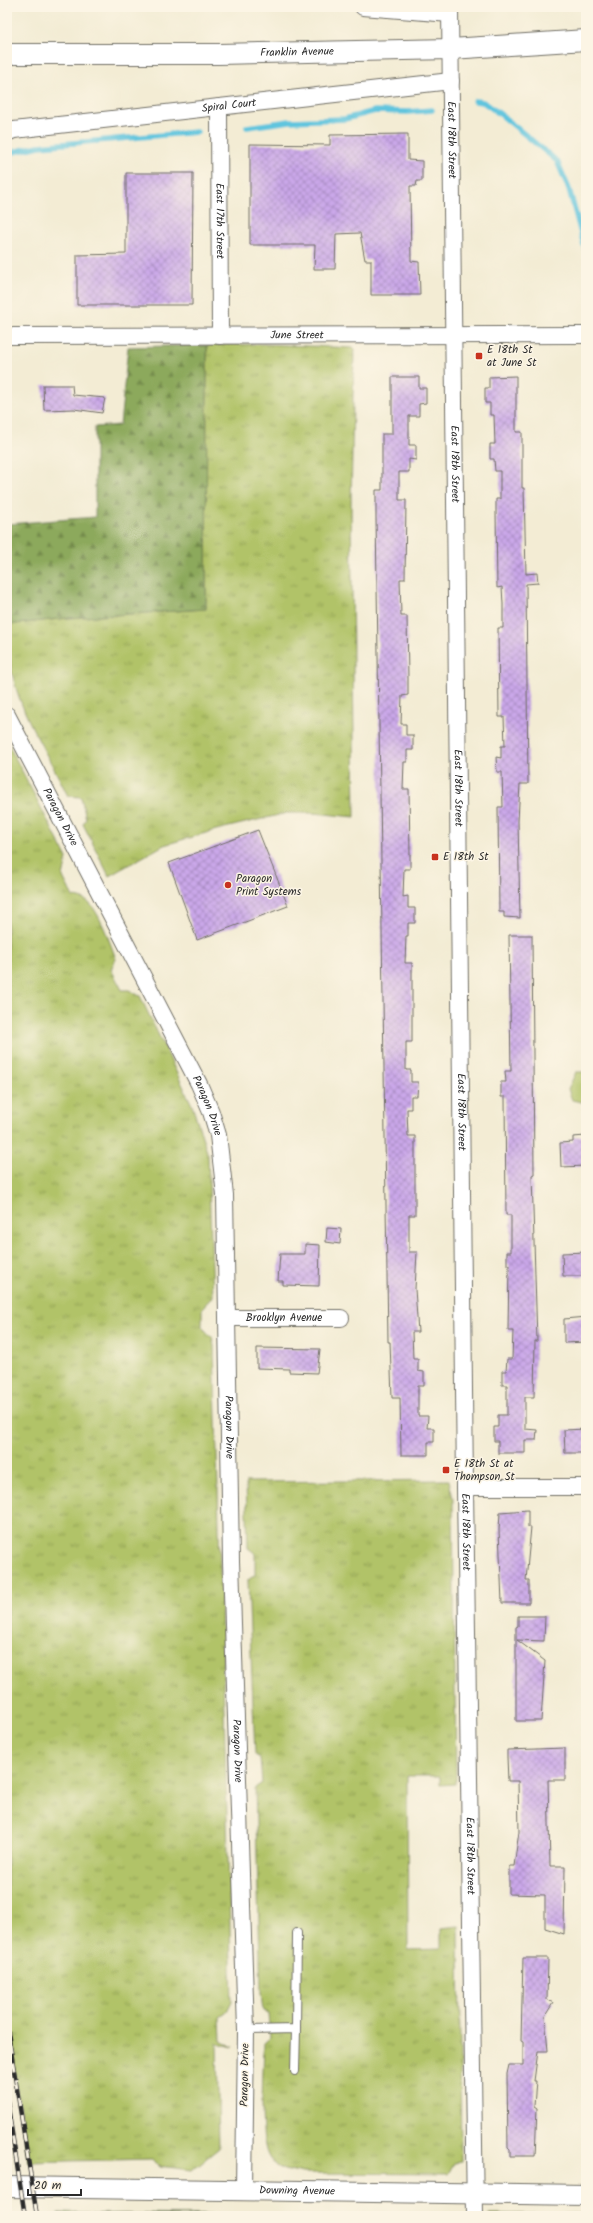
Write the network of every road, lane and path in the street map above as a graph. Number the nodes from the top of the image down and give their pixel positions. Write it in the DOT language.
graph roads {
  1 [pos="363,7"];
  2 [pos="450,10"];
  3 [pos="586,40"];
  4 [pos="451,49"];
  5 [pos="7,54"];
  6 [pos="452,81"];
  7 [pos="219,107"];
  8 [pos="7,133"];
  9 [pos="453,335"];
  10 [pos="586,335"];
  11 [pos="7,336"];
  12 [pos="220,336"];
  13 [pos="7,715"];
  14 [pos="228,1318"];
  15 [pos="341,1318"];
  16 [pos="465,1487"];
  17 [pos="586,1487"];
  18 [pos="297,1933"];
  19 [pos="296,2029"];
  20 [pos="246,2030"];
  21 [pos="296,2071"];
  22 [pos="7,2187"];
  23 [pos="244,2190"];
  24 [pos="475,2193"];
  25 [pos="586,2195"];
  26 [pos="475,2216"];
  1 -- 2 [label="street"];
  2 -- 4 [label="street, East 18th Street"];
  3 -- 4 [label="street, Franklin Avenue"];
  4 -- 5 [label="street, Franklin Avenue"];
  4 -- 6 [label="street, East 18th Street"];
  6 -- 7 [label="street, Spiral Court"];
  6 -- 9 [label="street, East 18th Street"];
  7 -- 8 [label="street, Spiral Court"];
  7 -- 12 [label="street, East 17th Street"];
  9 -- 10 [label="street, June Street"];
  9 -- 12 [label="street, June Street"];
  9 -- 16 [label="street, East 18th Street"];
  11 -- 12 [label="street, June Street"];
  13 -- 14 [label="street, Paragon Drive"];
  14 -- 15 [label="street, Brooklyn Avenue"];
  14 -- 20 [label="street, Paragon Drive"];
  16 -- 17 [label="street"];
  16 -- 24 [label="street, East 18th Street"];
  18 -- 19 [label="lane"];
  19 -- 20 [label="lane"];
  19 -- 21 [label="lane"];
  20 -- 23 [label="street, Paragon Drive"];
  22 -- 23 [label="street, Downing Avenue"];
  23 -- 24 [label="street, Downing Avenue"];
  24 -- 25 [label="street, Downing Avenue"];
  24 -- 26 [label="street, East 18th Street"];
}
